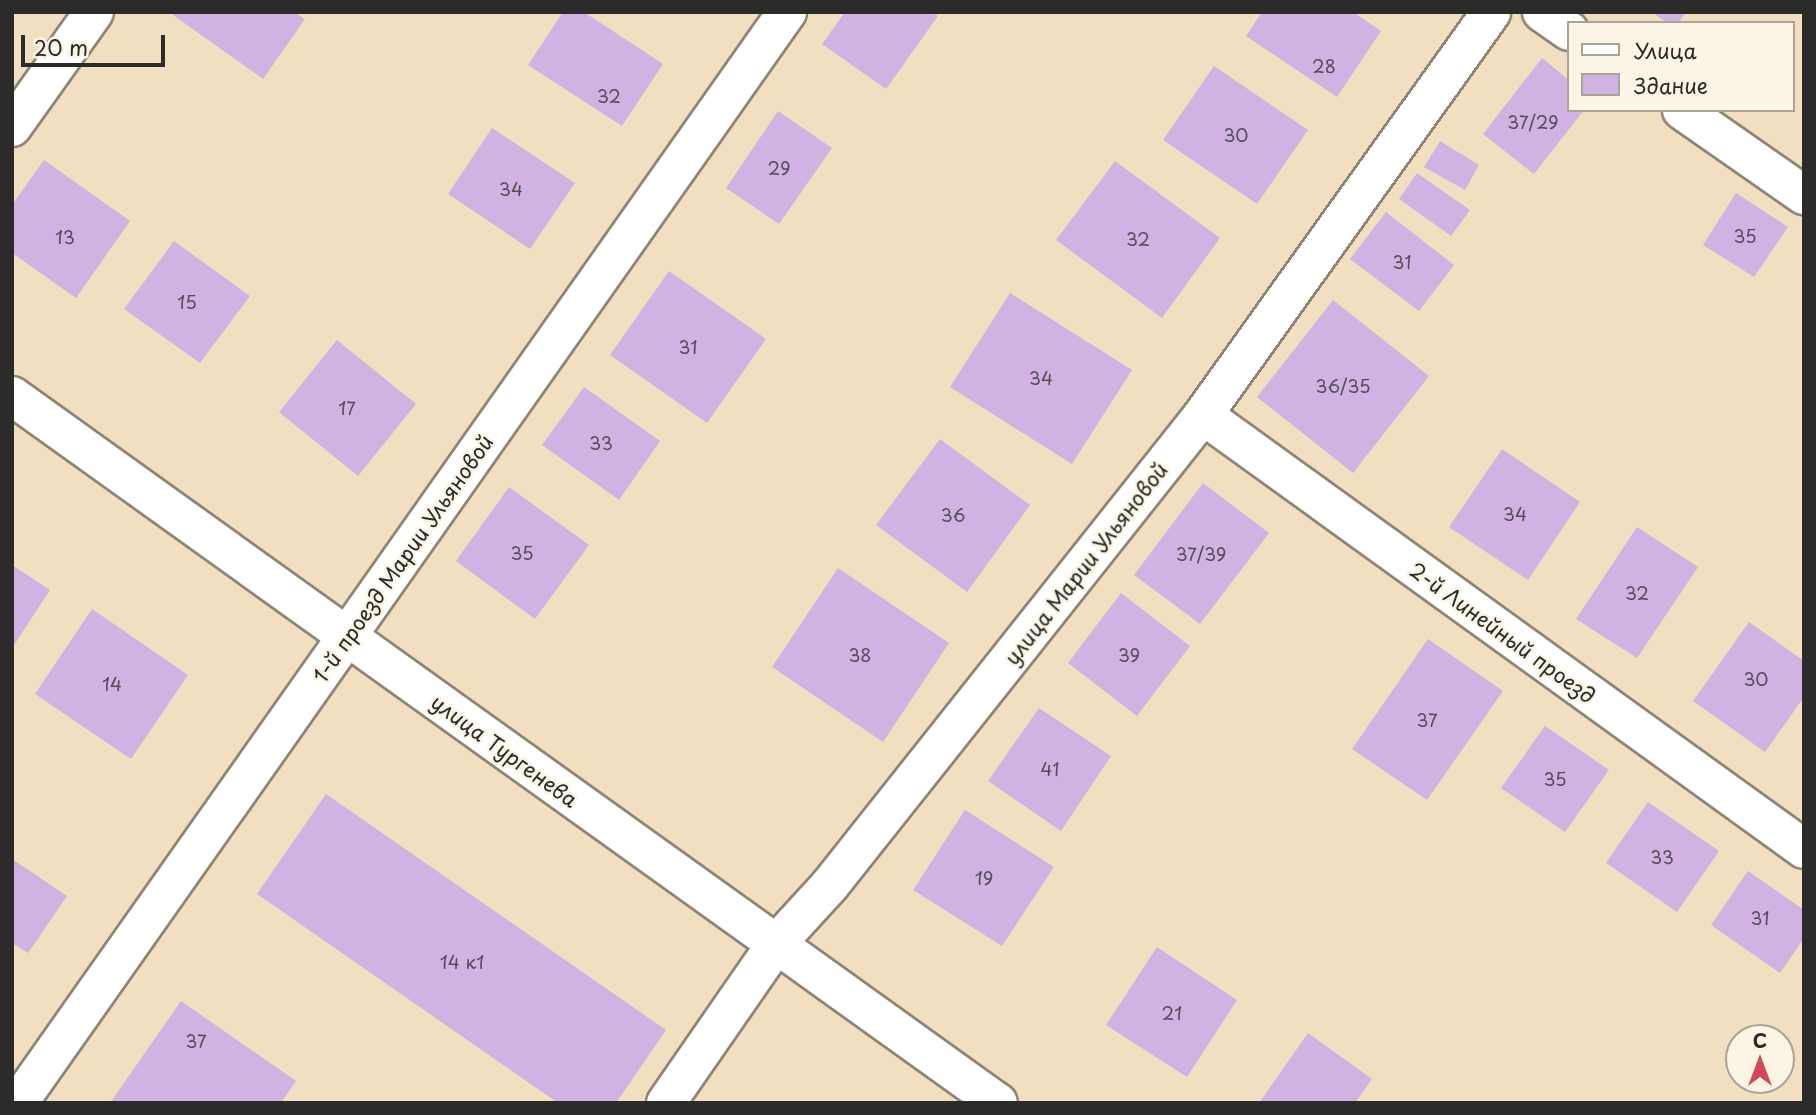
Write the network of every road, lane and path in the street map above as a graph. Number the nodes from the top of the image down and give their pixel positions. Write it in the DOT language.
graph roads {
  1 [pos="94,12"];
  2 [pos="787,12"];
  3 [pos="1491,12"];
  4 [pos="1542,12"];
  5 [pos="1568,31"];
  6 [pos="1685,112"];
  7 [pos="12,127"];
  8 [pos="1804,195"];
  9 [pos="12,396"];
  10 [pos="1203,415"];
  11 [pos="347,636"];
  12 [pos="1804,849"];
  13 [pos="776,944"];
  14 [pos="18,1103"];
  15 [pos="666,1103"];
  16 [pos="998,1103"];
  1 -- 7 [label="street"];
  2 -- 11 [label="street, 1-й проезд Марии Ульяновой"];
  3 -- 10 [label="street, улица Марии Ульяновой"];
  4 -- 5 [label="street"];
  6 -- 8 [label="street"];
  9 -- 11 [label="street, улица Тургенева"];
  10 -- 12 [label="street, 2-й Линейный проезд"];
  10 -- 13 [label="street, улица Марии Ульяновой"];
  11 -- 13 [label="street, улица Тургенева"];
  11 -- 14 [label="street, 1-й проезд Марии Ульяновой"];
  13 -- 15 [label="street, улица Марии Ульяновой"];
  13 -- 16 [label="street, улица Тургенева"];
}
